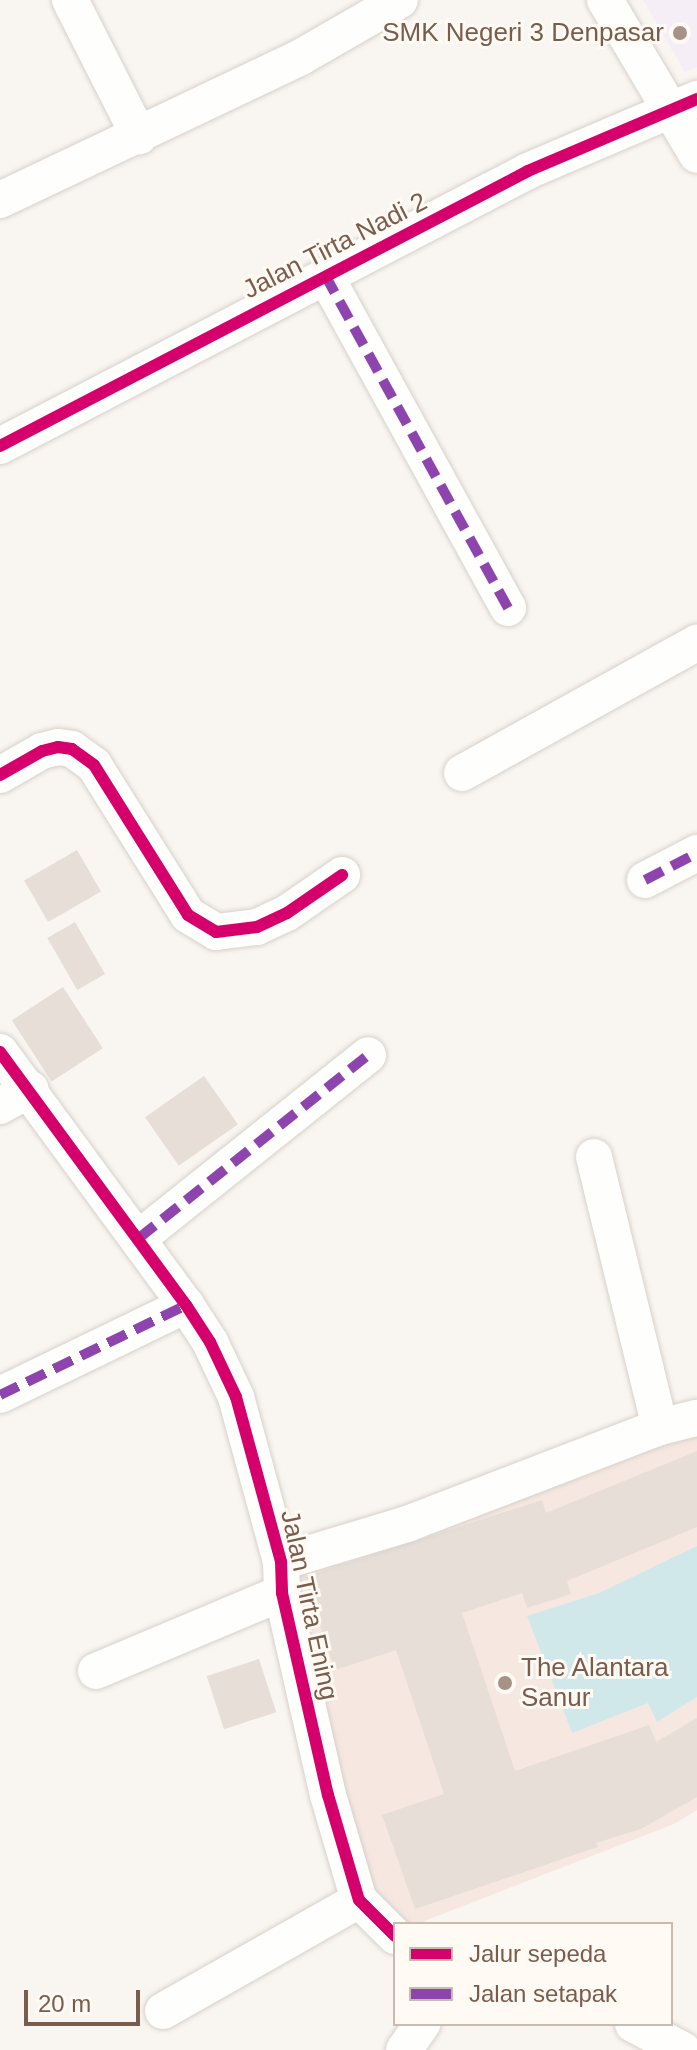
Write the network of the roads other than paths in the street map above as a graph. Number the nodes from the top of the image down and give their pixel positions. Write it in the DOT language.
graph roads {
  1 [pos="70,0"];
  2 [pos="400,0"];
  3 [pos="605,0"];
  4 [pos="683,105"];
  5 [pos="139,136"];
  6 [pos="697,155"];
  7 [pos="0,200"];
  8 [pos="325,275"];
  9 [pos="0,446"];
  10 [pos="508,608"];
  11 [pos="697,643"];
  12 [pos="462,773"];
  13 [pos="0,775"];
  14 [pos="697,853"];
  15 [pos="342,875"];
  16 [pos="645,880"];
  17 [pos="0,1052"];
  18 [pos="368,1055"];
  19 [pos="15,1098"];
  20 [pos="594,1157"];
  21 [pos="139,1238"];
  22 [pos="186,1305"];
  23 [pos="0,1395"];
  24 [pos="697,1418"];
  25 [pos="660,1427"];
  26 [pos="282,1577"];
  27 [pos="96,1671"];
  28 [pos="359,1900"];
  29 [pos="393,1934"];
  30 [pos="163,2011"];
  31 [pos="421,2026"];
  32 [pos="637,2026"];
  33 [pos="404,2050"];
  34 [pos="683,2050"];
  1 -- 5 [label="street"];
  2 -- 5 [label="street"];
  3 -- 4 [label="street"];
  4 -- 6 [label="street"];
  4 -- 8 [label="street, Jalan Tirta Nadi 2"];
  5 -- 7 [label="street"];
  8 -- 9 [label="street, Jalan Tirta Nadi 2"];
  8 -- 10 [label="street"];
  11 -- 12 [label="street"];
  13 -- 15 [label="street"];
  14 -- 16 [label="street"];
  17 -- 19 [label="street, Jalan Tirta Ening"];
  18 -- 21 [label="street"];
  19 -- 21 [label="street, Jalan Tirta Ening"];
  20 -- 25 [label="street"];
  21 -- 22 [label="street, Jalan Tirta Ening"];
  22 -- 23 [label="street"];
  22 -- 26 [label="street, Jalan Tirta Ening"];
  24 -- 25 [label="street"];
  25 -- 26 [label="street"];
  26 -- 27 [label="street"];
  26 -- 28 [label="street, Jalan Tirta Ening"];
  28 -- 29 [label="street, Jalan Tirta Ening"];
  28 -- 30 [label="street"];
  31 -- 33 [label="street"];
  32 -- 34 [label="street"];
}
